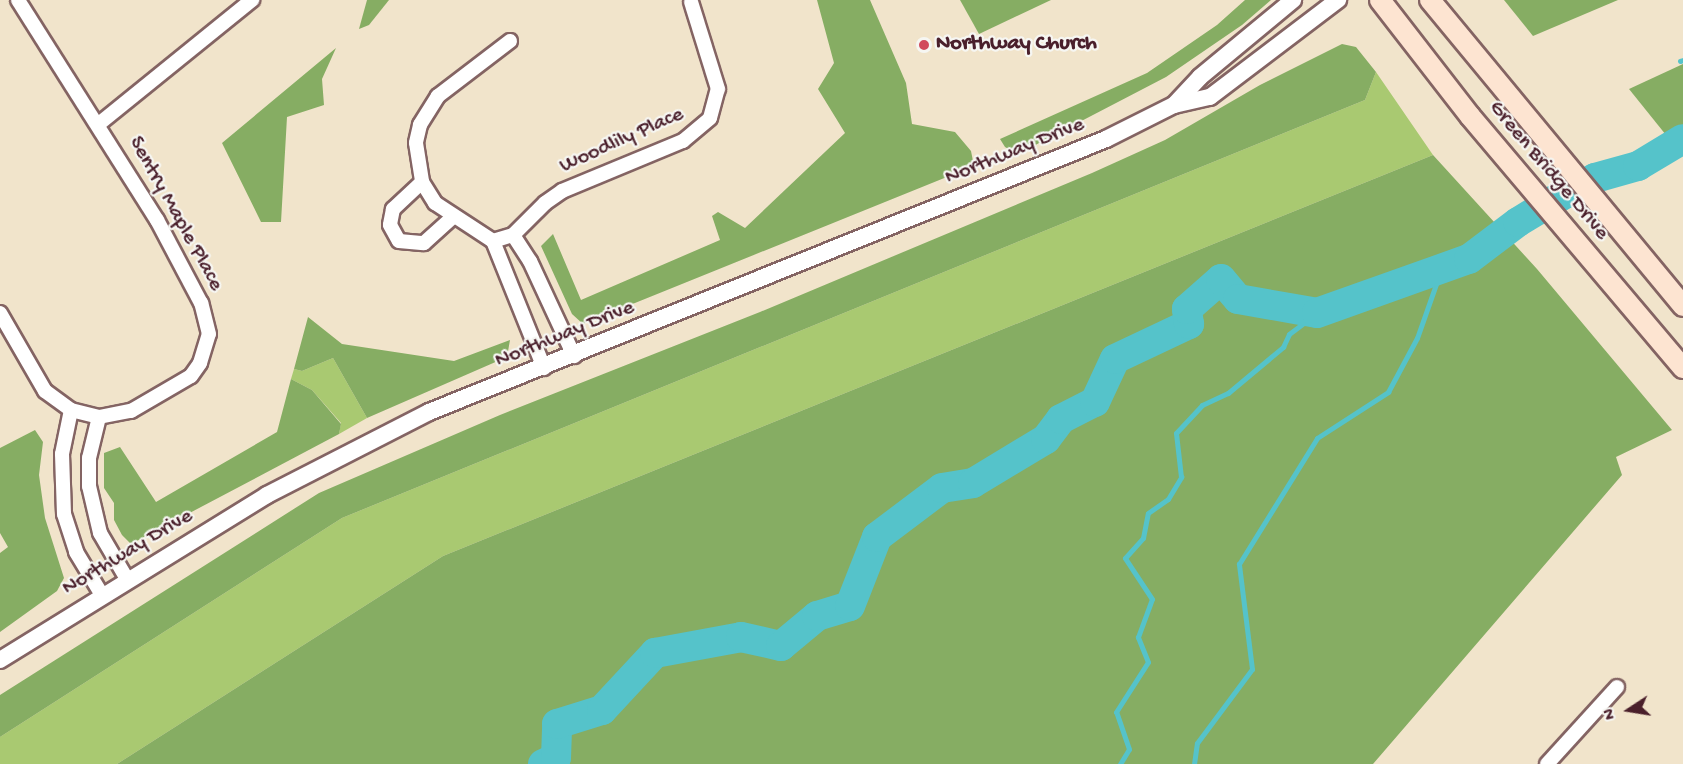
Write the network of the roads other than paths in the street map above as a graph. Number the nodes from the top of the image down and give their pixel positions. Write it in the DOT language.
graph roads {
  1 [pos="18,0"];
  2 [pos="252,0"];
  3 [pos="1293,0"];
  4 [pos="1338,0"];
  5 [pos="1380,0"];
  6 [pos="1430,0"];
  7 [pos="691,2"];
  8 [pos="510,41"];
  9 [pos="1174,105"];
  10 [pos="100,123"];
  11 [pos="422,182"];
  12 [pos="453,218"];
  13 [pos="513,235"];
  14 [pos="492,242"];
  15 [pos="1683,306"];
  16 [pos="0,313"];
  17 [pos="574,356"];
  18 [pos="544,368"];
  19 [pos="1683,368"];
  20 [pos="70,410"];
  21 [pos="99,417"];
  22 [pos="127,579"];
  23 [pos="102,595"];
  24 [pos="0,660"];
  25 [pos="1617,687"];
  26 [pos="1547,764"];
  1 -- 10 [label="street, Sentry Maple Place"];
  2 -- 10 [label="street"];
  3 -- 9 [label="street, Northway Drive"];
  4 -- 9 [label="street, Northway Drive"];
  5 -- 19 [label="main road, Green Bridge Drive"];
  6 -- 15 [label="main road, Green Bridge Drive"];
  7 -- 13 [label="street, Woodlily Place"];
  8 -- 11 [label="street"];
  9 -- 17 [label="street, Northway Drive"];
  10 -- 21 [label="street, Sentry Maple Place"];
  11 -- 12 [label="street"];
  11 -- 12 [label="street"];
  12 -- 14 [label="street"];
  13 -- 14 [label="street"];
  13 -- 17 [label="street"];
  14 -- 18 [label="street"];
  16 -- 20 [label="street"];
  17 -- 18 [label="street, Northway Drive"];
  18 -- 22 [label="street, Northway Drive"];
  20 -- 21 [label="street, Sentry Maple Place"];
  20 -- 23 [label="street"];
  21 -- 22 [label="street"];
  22 -- 23 [label="street, Northway Drive"];
  23 -- 24 [label="street, Northway Drive"];
  25 -- 26 [label="street"];
}
